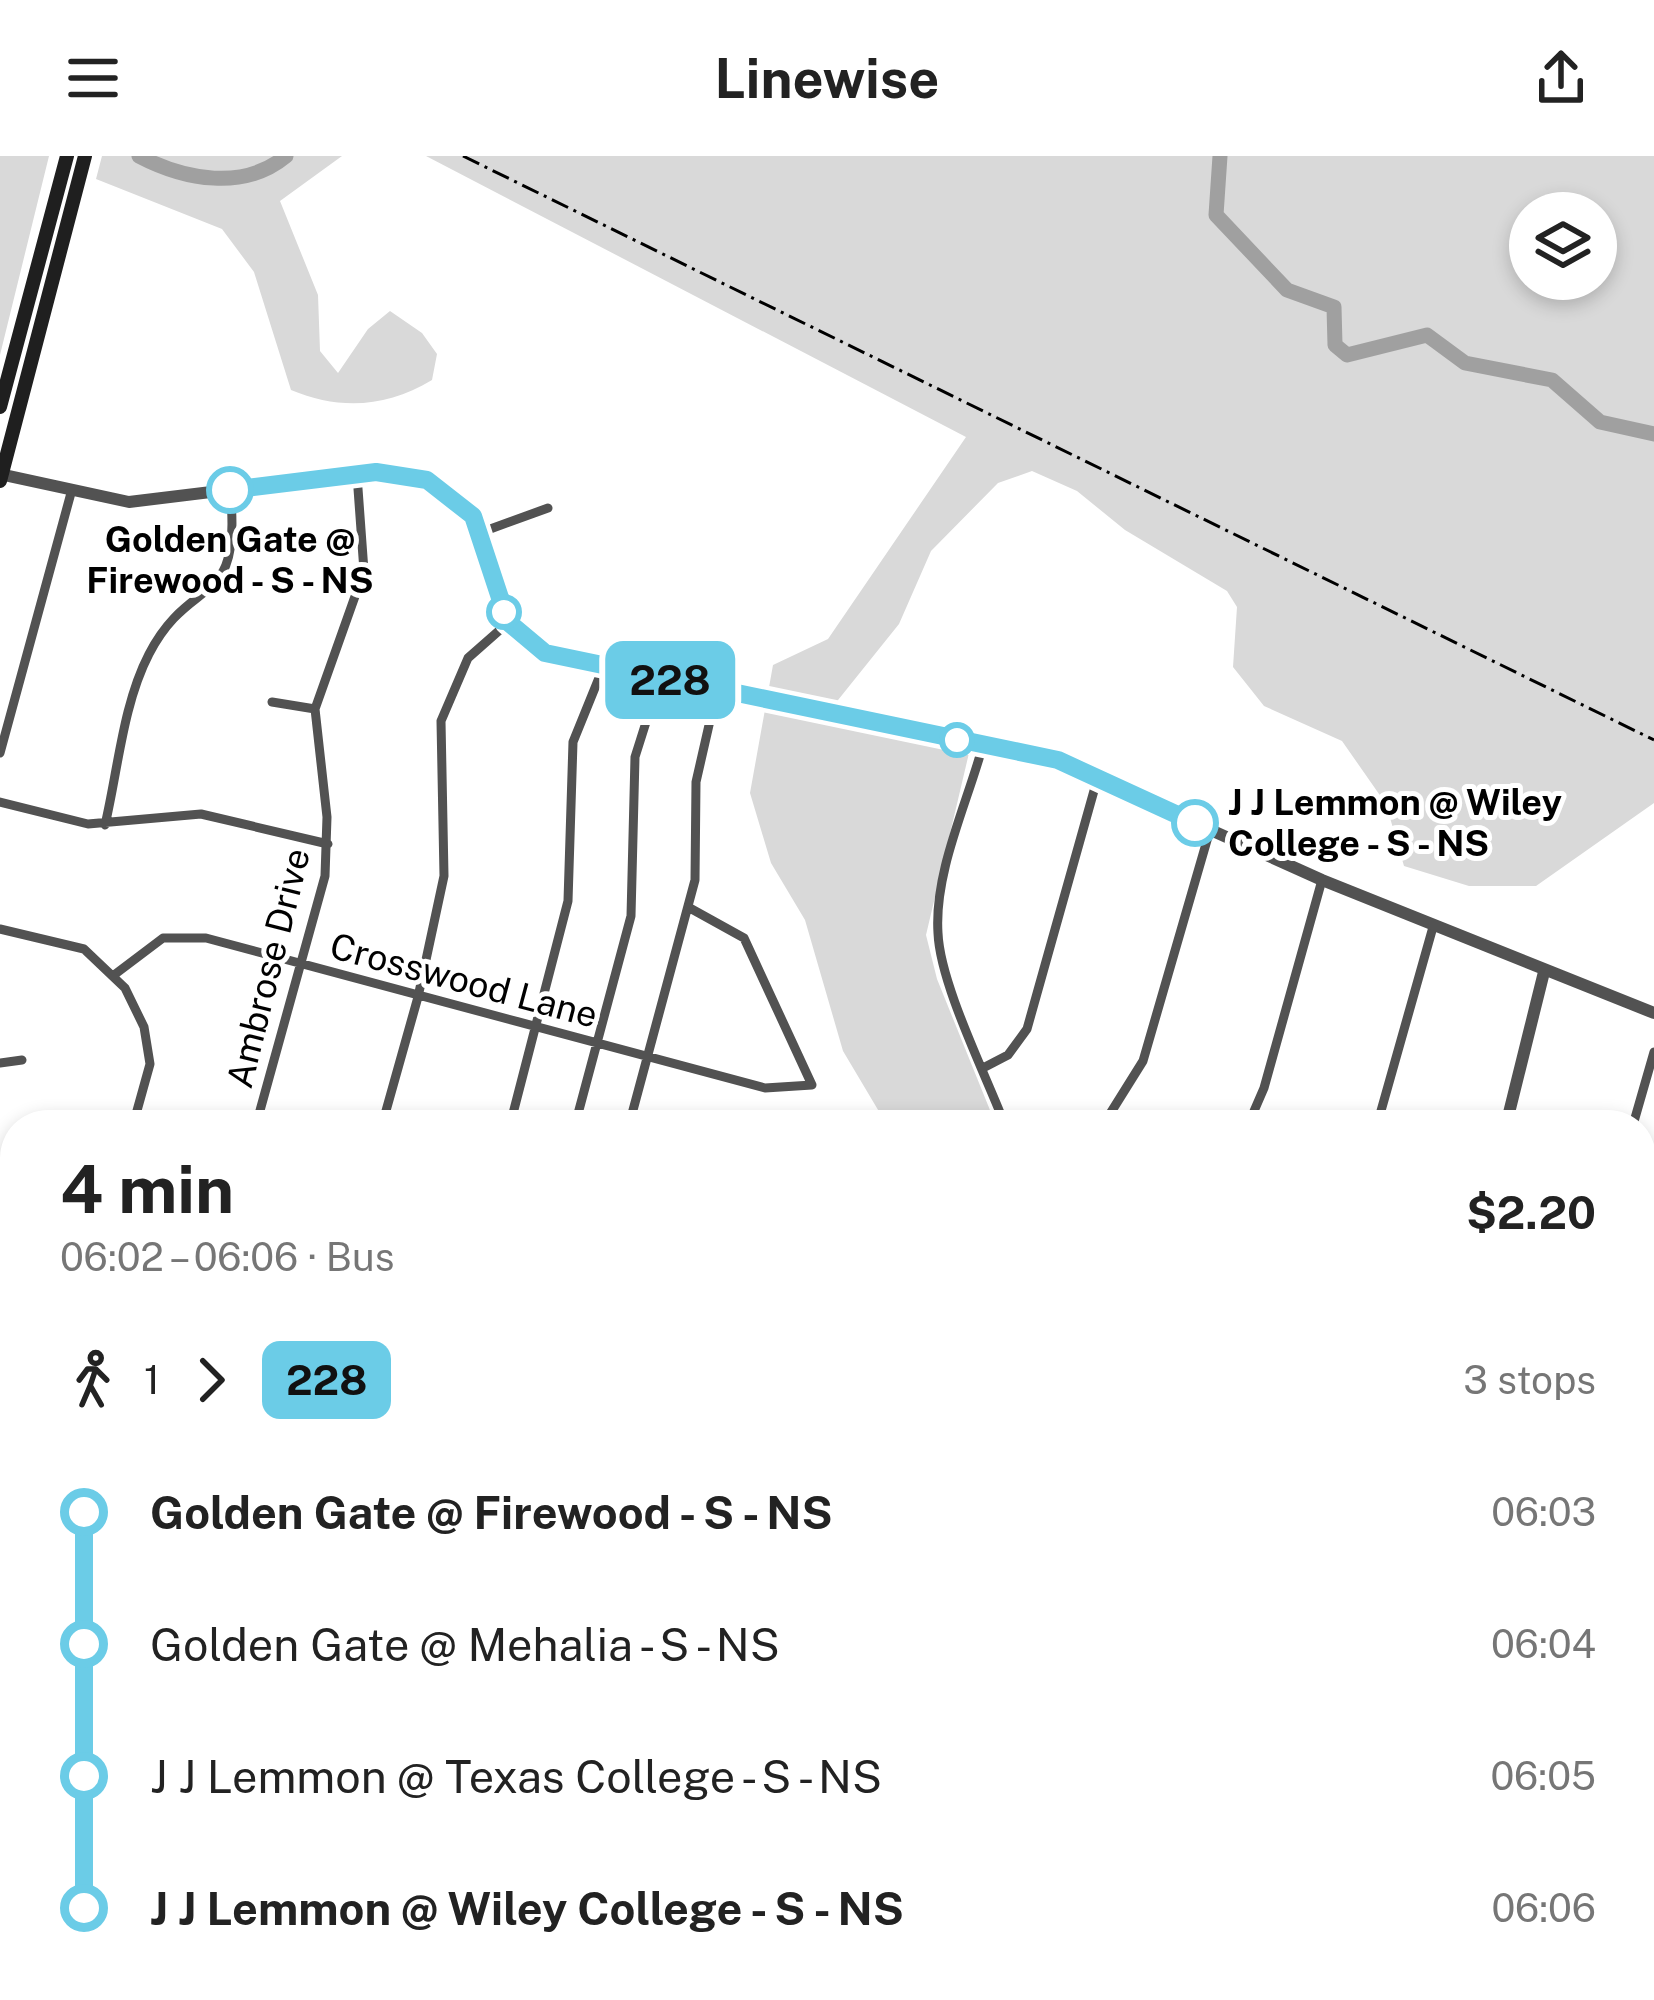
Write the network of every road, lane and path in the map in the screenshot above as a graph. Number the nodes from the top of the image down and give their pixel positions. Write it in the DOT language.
graph roads {
  1 [pos="67,156"];
  2 [pos="85,156"];
  3 [pos="60,179"];
  4 [pos="77,184"];
  5 [pos="16,340"];
  6 [pos="35,345"];
  7 [pos="0,407"];
  8 [pos="357,475"];
  9 [pos="1,476"];
  10 [pos="230,490"];
  11 [pos="71,494"];
  12 [pos="548,508"];
  13 [pos="482,532"];
  14 [pos="508,622"];
  15 [pos="602,668"];
  16 [pos="660,678"];
  17 [pos="717,690"];
  18 [pos="272,702"];
  19 [pos="315,709"];
  20 [pos="983,746"];
  21 [pos="0,753"];
  22 [pos="1097,780"];
  23 [pos="0,802"];
  24 [pos="105,825"];
  25 [pos="1210,830"];
  26 [pos="328,844"];
  27 [pos="1322,880"];
  28 [pos="688,907"];
  29 [pos="1432,927"];
  30 [pos="0,929"];
  31 [pos="301,964"];
  32 [pos="1544,972"];
  33 [pos="114,975"];
  34 [pos="418,997"];
  35 [pos="1654,1013"];
  36 [pos="537,1027"];
  37 [pos="596,1043"];
  38 [pos="1654,1052"];
  39 [pos="648,1055"];
  40 [pos="22,1060"];
  41 [pos="0,1063"];
  42 [pos="983,1068"];
  43 [pos="137,1110"];
  44 [pos="260,1110"];
  45 [pos="386,1110"];
  46 [pos="515,1110"];
  47 [pos="579,1110"];
  48 [pos="632,1110"];
  49 [pos="999,1110"];
  50 [pos="1112,1110"];
  51 [pos="1254,1110"];
  52 [pos="1381,1110"];
  53 [pos="1510,1110"];
  54 [pos="1637,1110"];
  1 -- 3 [label="main road"];
  2 -- 4 [label="main road"];
  3 -- 4 [label="main road"];
  3 -- 5 [label="main road"];
  4 -- 6 [label="main road"];
  5 -- 6 [label="main road"];
  5 -- 7 [label="main road"];
  6 -- 9 [label="main road"];
  8 -- 10 [label="street"];
  8 -- 13 [label="street"];
  8 -- 19 [label="street, Ambrose Drive"];
  9 -- 11 [label="street"];
  10 -- 11 [label="street"];
  10 -- 24 [label="street"];
  11 -- 21 [label="street"];
  12 -- 13 [label="street"];
  13 -- 14 [label="street"];
  14 -- 15 [label="street"];
  14 -- 34 [label="street"];
  15 -- 16 [label="street"];
  15 -- 36 [label="street"];
  16 -- 17 [label="street"];
  16 -- 37 [label="street"];
  17 -- 20 [label="street"];
  17 -- 28 [label="street"];
  18 -- 19 [label="street"];
  19 -- 26 [label="street, Ambrose Drive"];
  20 -- 22 [label="street"];
  20 -- 42 [label="street"];
  22 -- 25 [label="street"];
  22 -- 42 [label="street"];
  23 -- 24 [label="street"];
  24 -- 26 [label="street"];
  25 -- 27 [label="street"];
  25 -- 50 [label="street"];
  26 -- 31 [label="street, Ambrose Drive"];
  27 -- 29 [label="street"];
  27 -- 51 [label="street"];
  28 -- 39 [label="street"];
  28 -- 39 [label="street, Crosswood Lane"];
  29 -- 32 [label="street"];
  29 -- 52 [label="street"];
  30 -- 33 [label="street"];
  31 -- 33 [label="street, Crosswood Lane"];
  31 -- 34 [label="street, Crosswood Lane"];
  31 -- 44 [label="street, Ambrose Drive"];
  32 -- 35 [label="street"];
  32 -- 53 [label="street"];
  33 -- 43 [label="street"];
  34 -- 36 [label="street, Crosswood Lane"];
  34 -- 45 [label="street"];
  36 -- 37 [label="street, Crosswood Lane"];
  36 -- 46 [label="street"];
  37 -- 39 [label="street, Crosswood Lane"];
  37 -- 47 [label="street"];
  38 -- 54 [label="street"];
  39 -- 48 [label="street"];
  40 -- 41 [label="street"];
  42 -- 49 [label="street"];
}
